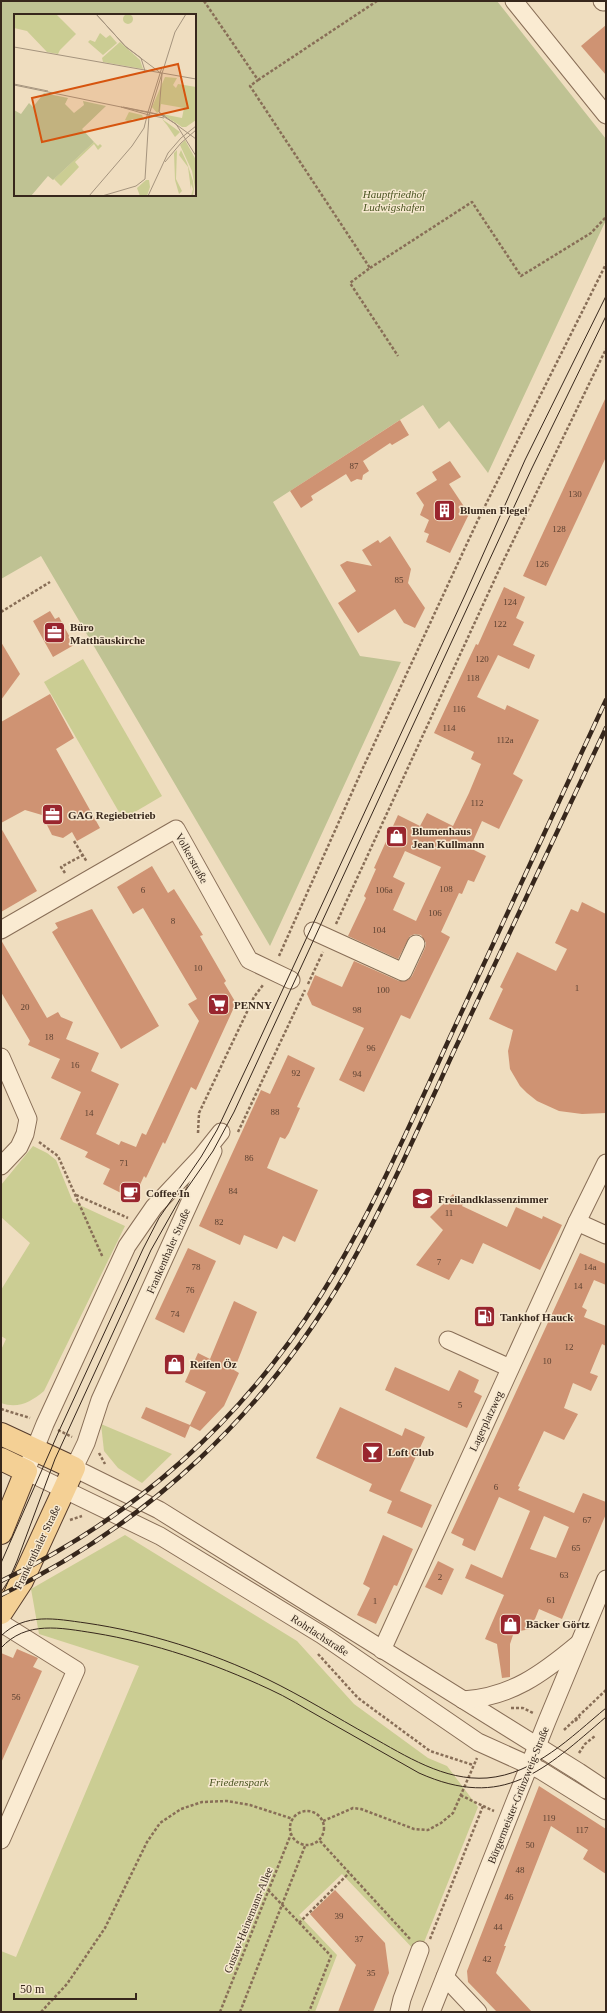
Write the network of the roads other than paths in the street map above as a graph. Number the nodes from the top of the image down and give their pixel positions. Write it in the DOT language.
graph roads {
  1 [pos="514,1"];
  2 [pos="606,115"];
  3 [pos="1,930"];
  4 [pos="313,931"];
  5 [pos="416,944"];
  6 [pos="291,980"];
  7 [pos="1,1057"];
  8 [pos="606,1163"];
  9 [pos="1,1166"];
  10 [pos="577,1222"];
  11 [pos="606,1235"];
  12 [pos="448,1340"];
  13 [pos="510,1368"];
  14 [pos="1,1434"];
  15 [pos="34,1449"];
  16 [pos="1,1459"];
  17 [pos="74,1468"];
  18 [pos="26,1471"];
  19 [pos="65,1489"];
  20 [pos="1,1533"];
  21 [pos="606,1579"];
  22 [pos="1,1613"];
  23 [pos="1,1622"];
  24 [pos="580,1642"];
  25 [pos="382,1650"];
  26 [pos="463,1700"];
  27 [pos="537,1746"];
  28 [pos="530,1765"];
  29 [pos="606,1790"];
  30 [pos="606,1811"];
  31 [pos="1,1840"];
  32 [pos="420,1950"];
  33 [pos="445,1977"];
  34 [pos="399,2012"];
  35 [pos="431,2012"];
  36 [pos="478,2012"];
  1 -- 2 [label="street"];
  3 -- 6 [label="street, Volkerstraße"];
  4 -- 5 [label="street"];
  7 -- 9 [label="street"];
  8 -- 10 [label="street, Lagerplatzweg"];
  10 -- 11 [label="street"];
  10 -- 13 [label="street, Lagerplatzweg"];
  12 -- 13 [label="street"];
  13 -- 25 [label="street, Lagerplatzweg"];
  14 -- 15 [label="main road"];
  15 -- 17 [label="main road"];
  15 -- 17 [label="street, Frankenthaler Straße"];
  15 -- 18 [label="street, Frankenthaler Straße"];
  16 -- 18 [label="main road"];
  17 -- 19 [label="main road, Frankenthaler Straße"];
  17 -- 25 [label="street, Rohrlachstraße"];
  18 -- 19 [label="street, Rohrlachstraße"];
  18 -- 20 [label="main road, Frankenthaler Straße"];
  19 -- 22 [label="main road, Frankenthaler Straße"];
  19 -- 28 [label="street, Rohrlachstraße"];
  21 -- 24 [label="street, Bürgermeister-Grünzweig-Straße"];
  23 -- 31 [label="street"];
  24 -- 26 [label="street"];
  24 -- 27 [label="street, Bürgermeister-Grünzweig-Straße"];
  25 -- 26 [label="street, Rohrlachstraße"];
  26 -- 27 [label="street, Rohrlachstraße"];
  27 -- 28 [label="street, Bürgermeister-Grünzweig-Straße"];
  27 -- 29 [label="street, Rohrlachstraße"];
  28 -- 30 [label="street, Rohrlachstraße"];
  28 -- 33 [label="street, Bürgermeister-Grünzweig-Straße"];
  32 -- 34 [label="street"];
  33 -- 35 [label="street, Bürgermeister-Grünzweig-Straße"];
  33 -- 36 [label="street"];
}
